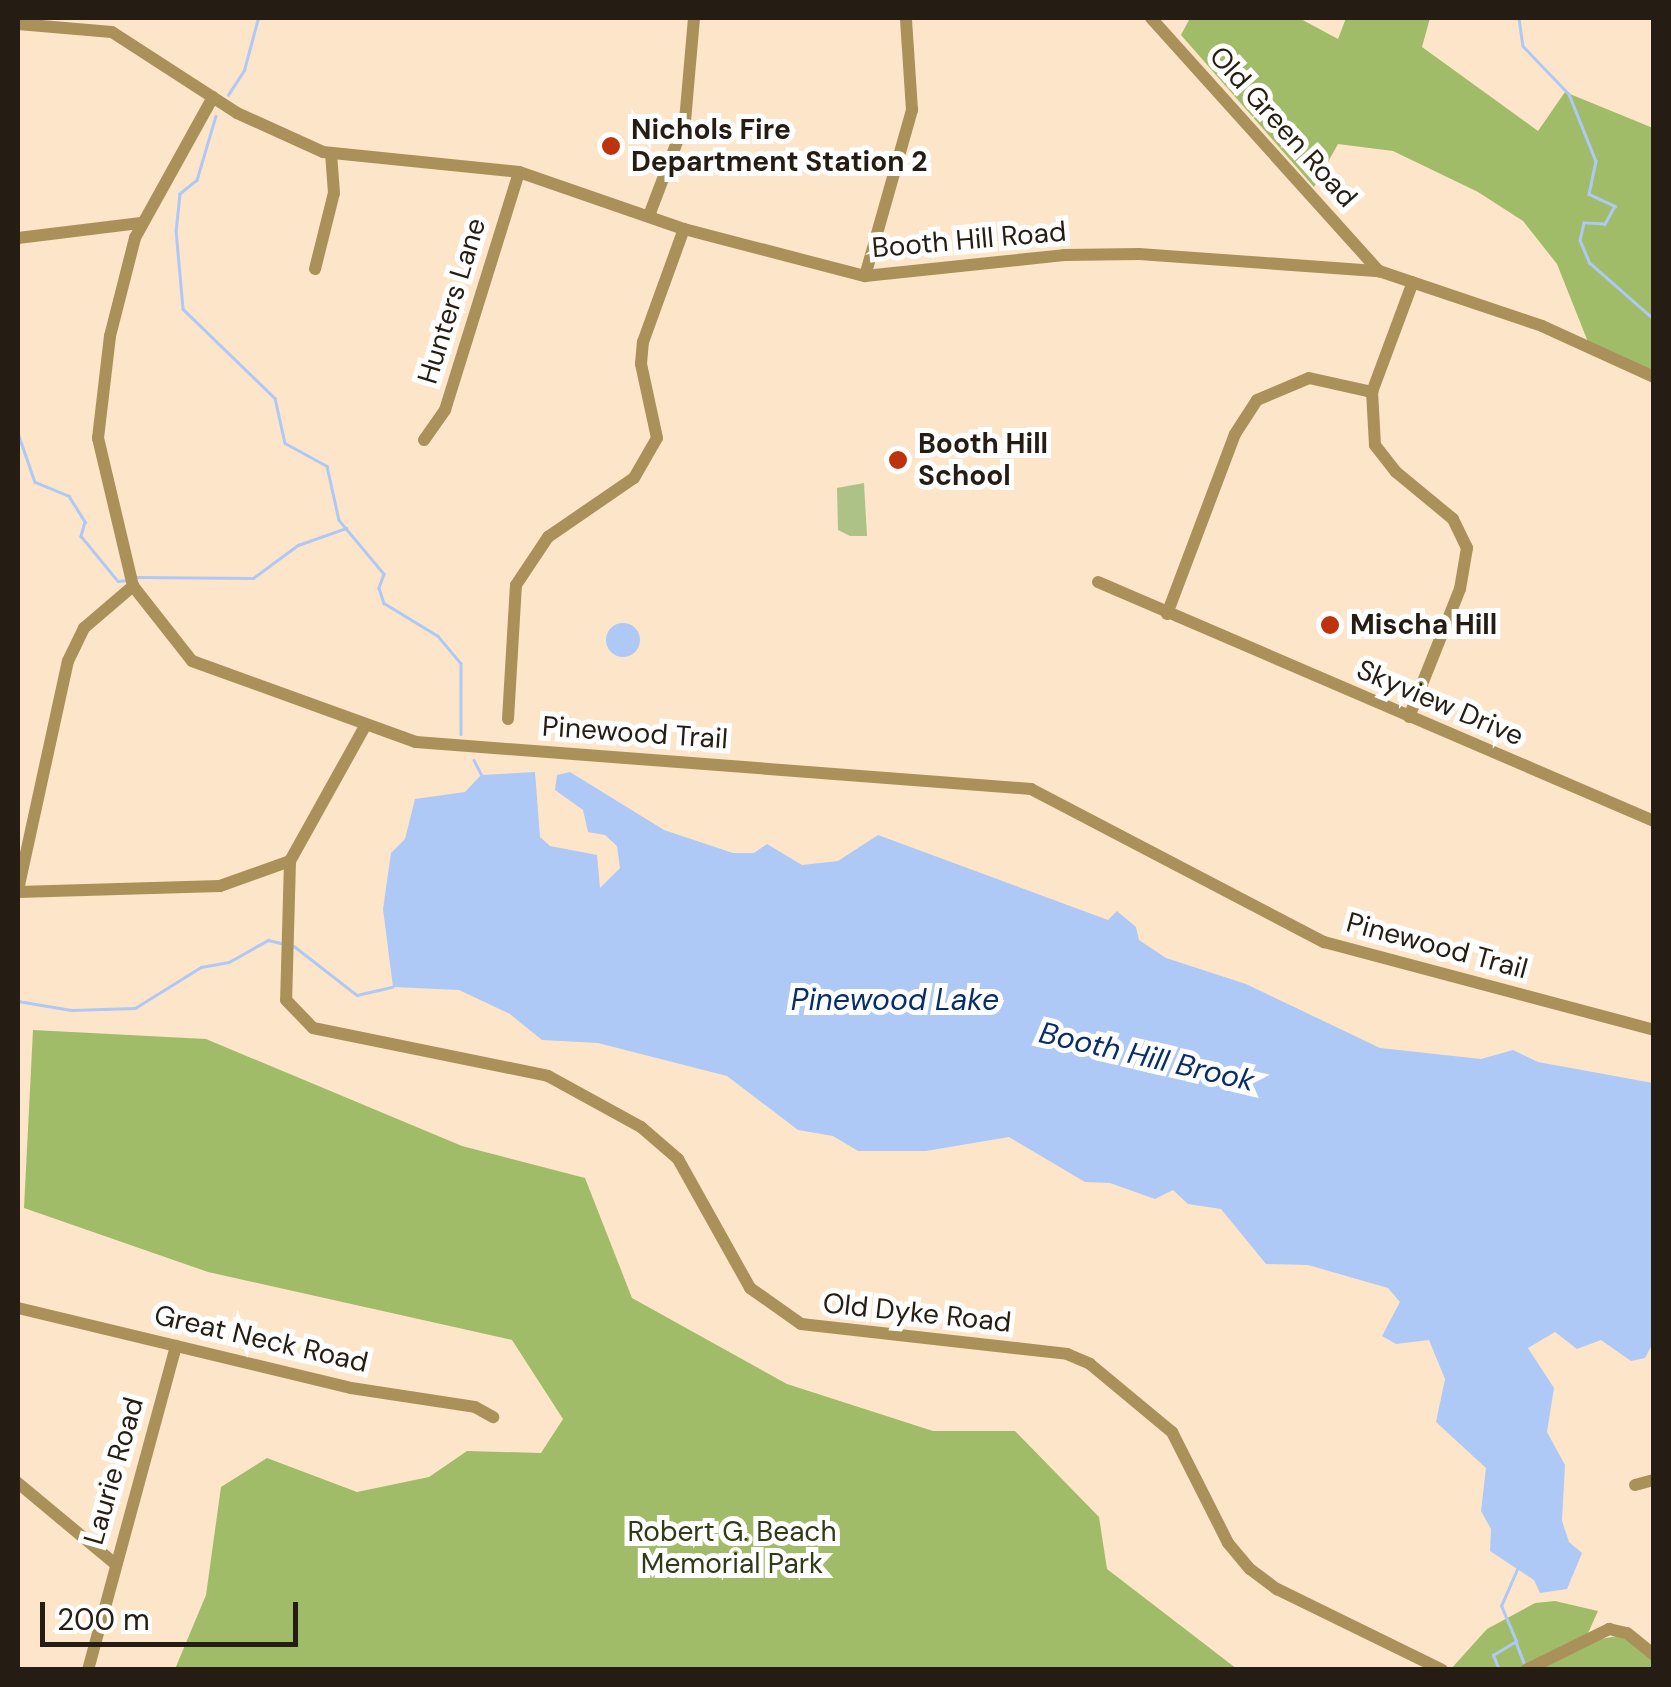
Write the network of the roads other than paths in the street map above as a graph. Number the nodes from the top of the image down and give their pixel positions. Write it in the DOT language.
graph roads {
  1 [pos="694,18"];
  2 [pos="1150,18"];
  3 [pos="906,19"];
  4 [pos="18,24"];
  5 [pos="213,97"];
  6 [pos="332,153"];
  7 [pos="519,172"];
  8 [pos="650,213"];
  9 [pos="141,223"];
  10 [pos="684,229"];
  11 [pos="18,238"];
  12 [pos="314,268"];
  13 [pos="1379,271"];
  14 [pos="865,276"];
  15 [pos="1413,282"];
  16 [pos="1654,378"];
  17 [pos="1372,392"];
  18 [pos="424,440"];
  19 [pos="131,580"];
  20 [pos="1098,582"];
  21 [pos="1167,614"];
  22 [pos="1409,717"];
  23 [pos="508,720"];
  24 [pos="364,728"];
  25 [pos="1654,821"];
  26 [pos="290,861"];
  27 [pos="18,891"];
  28 [pos="1654,1030"];
  29 [pos="18,1308"];
  30 [pos="176,1346"];
  31 [pos="492,1418"];
  32 [pos="1654,1480"];
  33 [pos="18,1483"];
  34 [pos="1635,1485"];
  35 [pos="114,1563"];
  36 [pos="1654,1654"];
  37 [pos="88,1670"];
  38 [pos="1442,1670"];
  39 [pos="1526,1670"];
  1 -- 8 [label="street"];
  2 -- 13 [label="street, Old Green Road"];
  3 -- 14 [label="street"];
  4 -- 5 [label="street, Booth Hill Road"];
  5 -- 6 [label="street, Booth Hill Road"];
  5 -- 9 [label="street, Pinewood Trail"];
  6 -- 7 [label="street, Booth Hill Road"];
  6 -- 12 [label="street"];
  7 -- 8 [label="street, Booth Hill Road"];
  7 -- 18 [label="street, Hunters Lane"];
  8 -- 10 [label="street, Booth Hill Road"];
  9 -- 11 [label="street"];
  9 -- 19 [label="street, Pinewood Trail"];
  10 -- 14 [label="street, Booth Hill Road"];
  10 -- 23 [label="street"];
  13 -- 14 [label="street, Booth Hill Road"];
  13 -- 15 [label="street, Booth Hill Road"];
  15 -- 16 [label="street, Booth Hill Road"];
  15 -- 17 [label="street"];
  17 -- 21 [label="street"];
  17 -- 22 [label="street"];
  19 -- 24 [label="street, Pinewood Trail"];
  19 -- 27 [label="street"];
  20 -- 21 [label="street, Skyview Drive"];
  21 -- 22 [label="street, Skyview Drive"];
  22 -- 25 [label="street, Skyview Drive"];
  24 -- 26 [label="street"];
  24 -- 28 [label="street, Pinewood Trail"];
  26 -- 27 [label="street"];
  26 -- 38 [label="street, Old Dyke Road"];
  29 -- 30 [label="street, Great Neck Road"];
  30 -- 31 [label="street, Great Neck Road"];
  30 -- 35 [label="street, Laurie Road"];
  32 -- 34 [label="street"];
  33 -- 35 [label="street"];
  35 -- 37 [label="street, Laurie Road"];
  36 -- 39 [label="street"];
}
